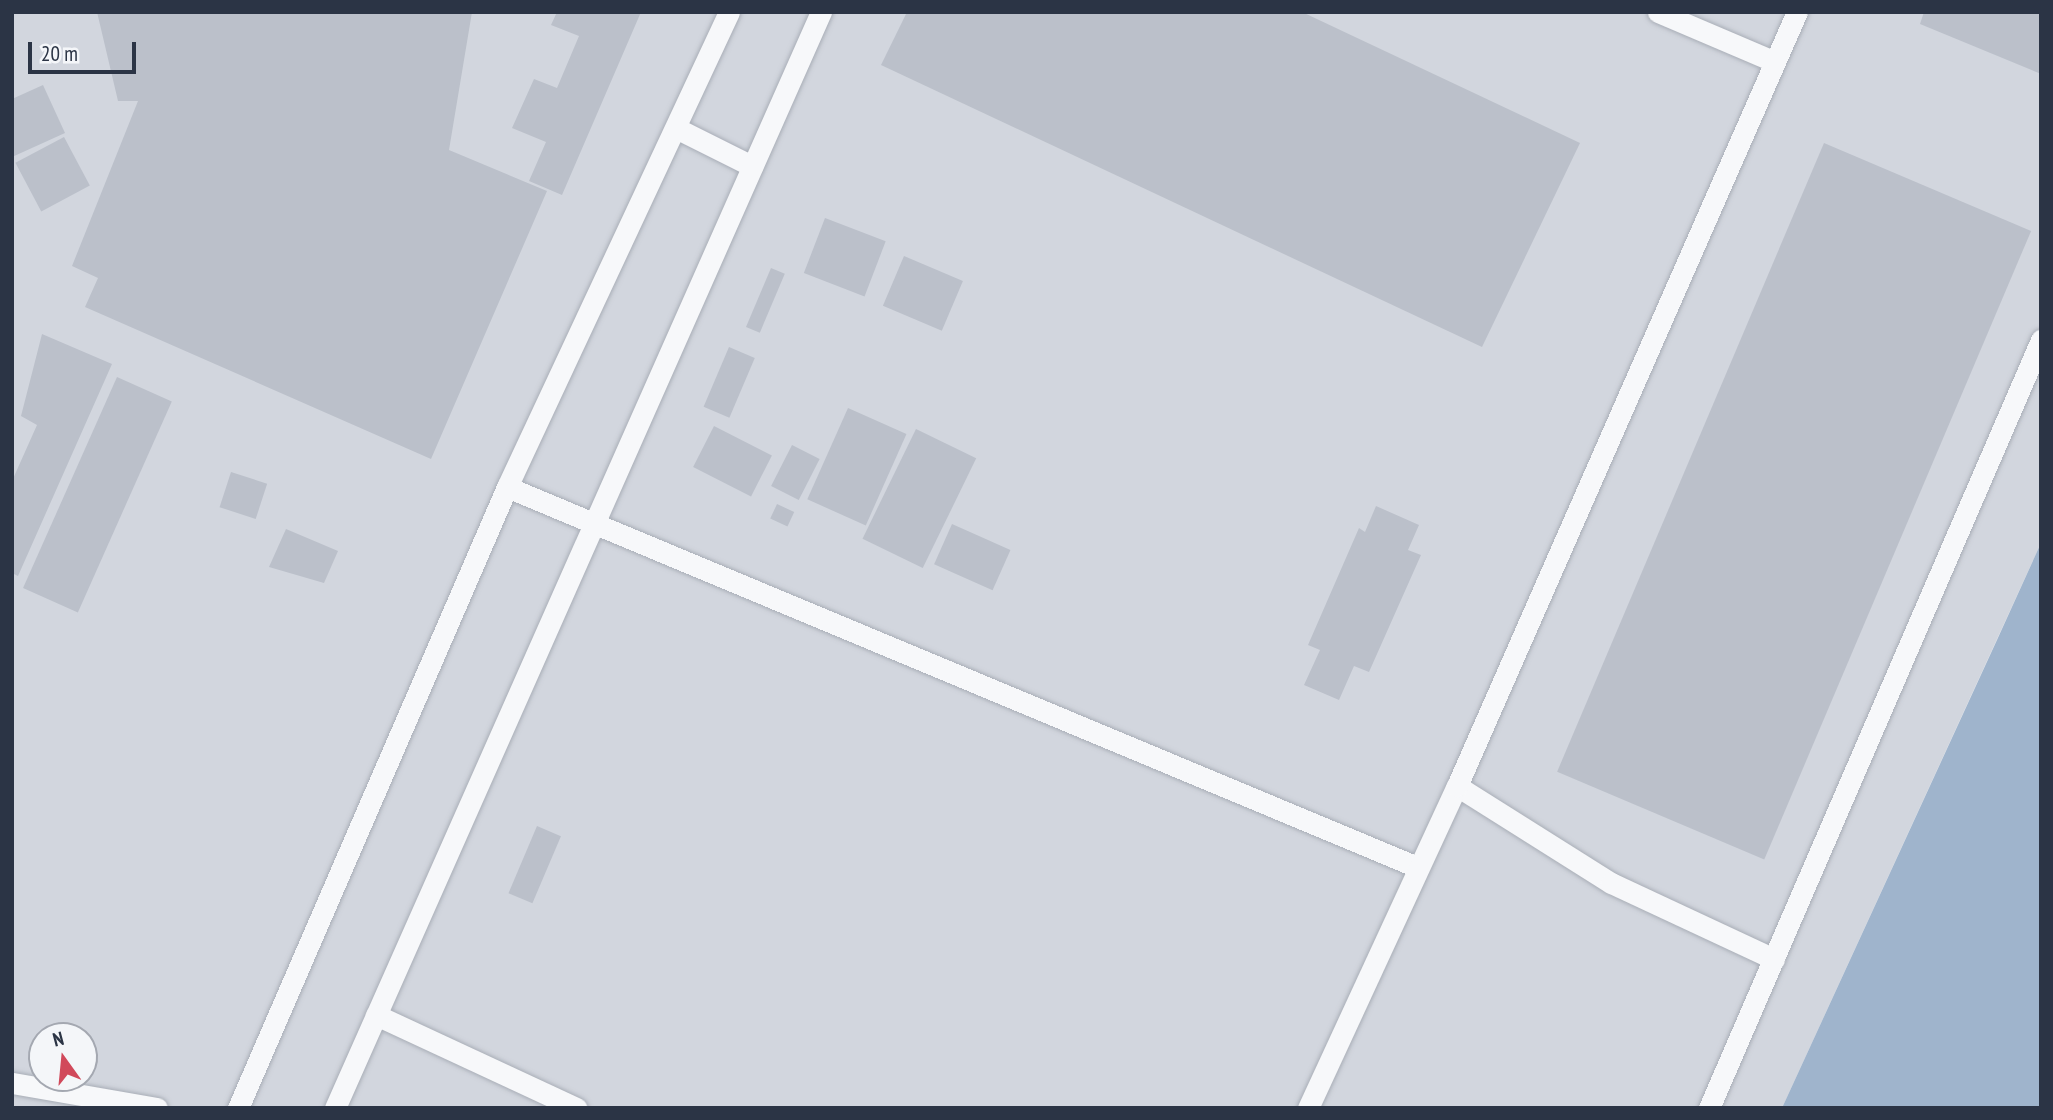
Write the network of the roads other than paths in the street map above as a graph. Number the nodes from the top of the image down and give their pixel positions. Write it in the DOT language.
graph roads {
  1 [pos="729,12"];
  2 [pos="821,12"];
  3 [pos="1658,12"];
  4 [pos="1797,12"];
  5 [pos="1775,62"];
  6 [pos="678,129"];
  7 [pos="752,166"];
  8 [pos="2041,340"];
  9 [pos="507,487"];
  10 [pos="596,524"];
  11 [pos="1457,786"];
  12 [pos="1417,867"];
  13 [pos="1774,960"];
  14 [pos="376,1015"];
  15 [pos="12,1083"];
  16 [pos="533,1099"];
  17 [pos="157,1108"];
  18 [pos="238,1108"];
  19 [pos="335,1108"];
  20 [pos="576,1108"];
  21 [pos="1308,1108"];
  22 [pos="1709,1108"];
  1 -- 6 [label="lane"];
  2 -- 7 [label="lane"];
  3 -- 5 [label="lane"];
  4 -- 5 [label="lane"];
  5 -- 11 [label="lane"];
  6 -- 7 [label="lane"];
  6 -- 9 [label="lane"];
  7 -- 10 [label="lane"];
  8 -- 13 [label="lane"];
  9 -- 10 [label="lane"];
  9 -- 18 [label="lane"];
  10 -- 12 [label="lane"];
  10 -- 14 [label="lane"];
  11 -- 12 [label="lane"];
  11 -- 13 [label="lane"];
  12 -- 21 [label="lane"];
  13 -- 22 [label="lane"];
  14 -- 16 [label="lane"];
  14 -- 19 [label="lane"];
  15 -- 17 [label="lane"];
  16 -- 20 [label="lane"];
}
